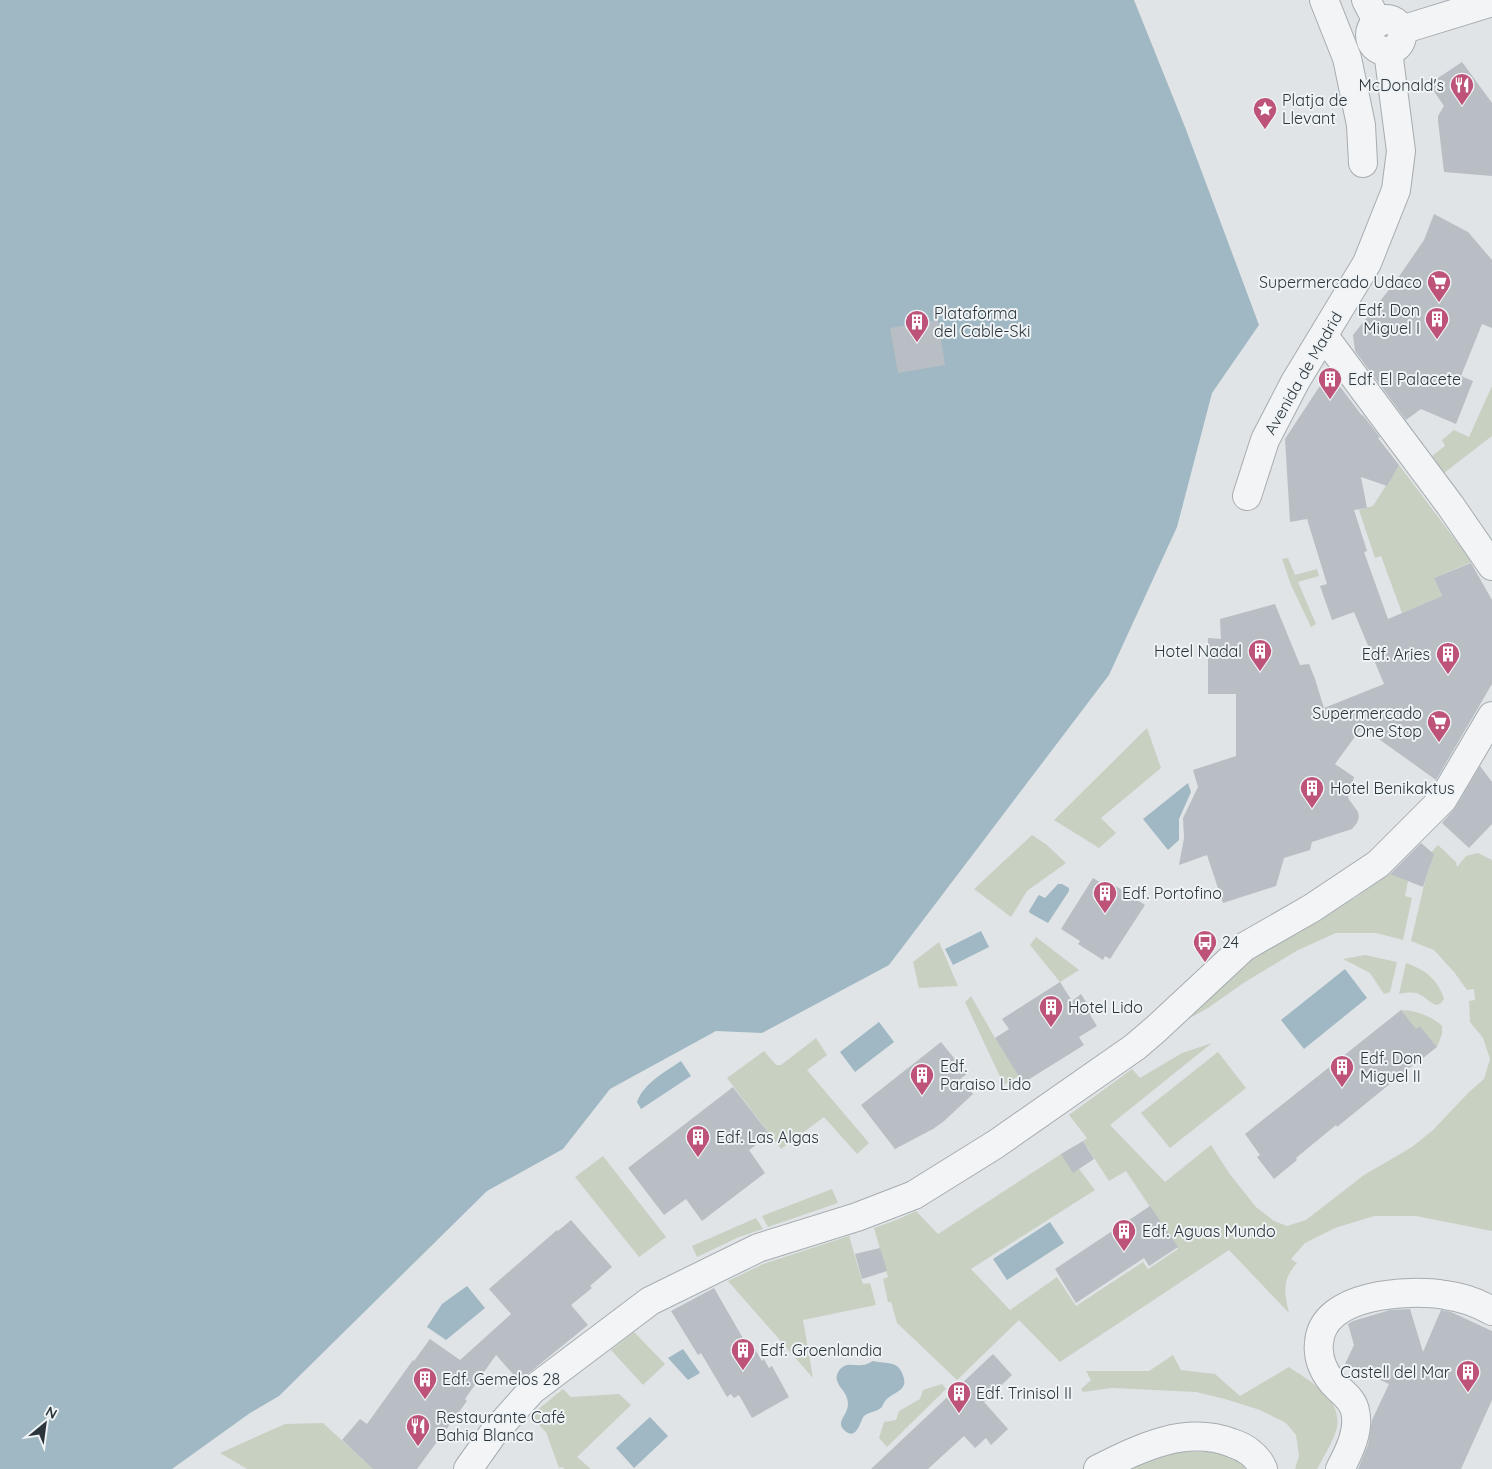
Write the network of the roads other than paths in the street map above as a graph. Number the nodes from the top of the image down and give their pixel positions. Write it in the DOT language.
graph roads {
  1 [pos="1324,0"];
  2 [pos="1492,2"];
  3 [pos="1383,26"];
  4 [pos="1363,163"];
  5 [pos="1324,336"];
  6 [pos="1247,496"];
  7 [pos="1492,566"];
  8 [pos="1492,716"];
  9 [pos="1492,1311"];
  10 [pos="468,1469"];
  11 [pos="1098,1469"];
  12 [pos="1263,1469"];
  13 [pos="1340,1469"];
  1 -- 4 [label="street"];
  2 -- 3 [label="street"];
  3 -- 5 [label="street, Avenida de Madrid"];
  5 -- 6 [label="street, Avenida de Madrid"];
  5 -- 7 [label="street"];
  8 -- 10 [label="street"];
  9 -- 13 [label="street"];
  11 -- 12 [label="street"];
}
